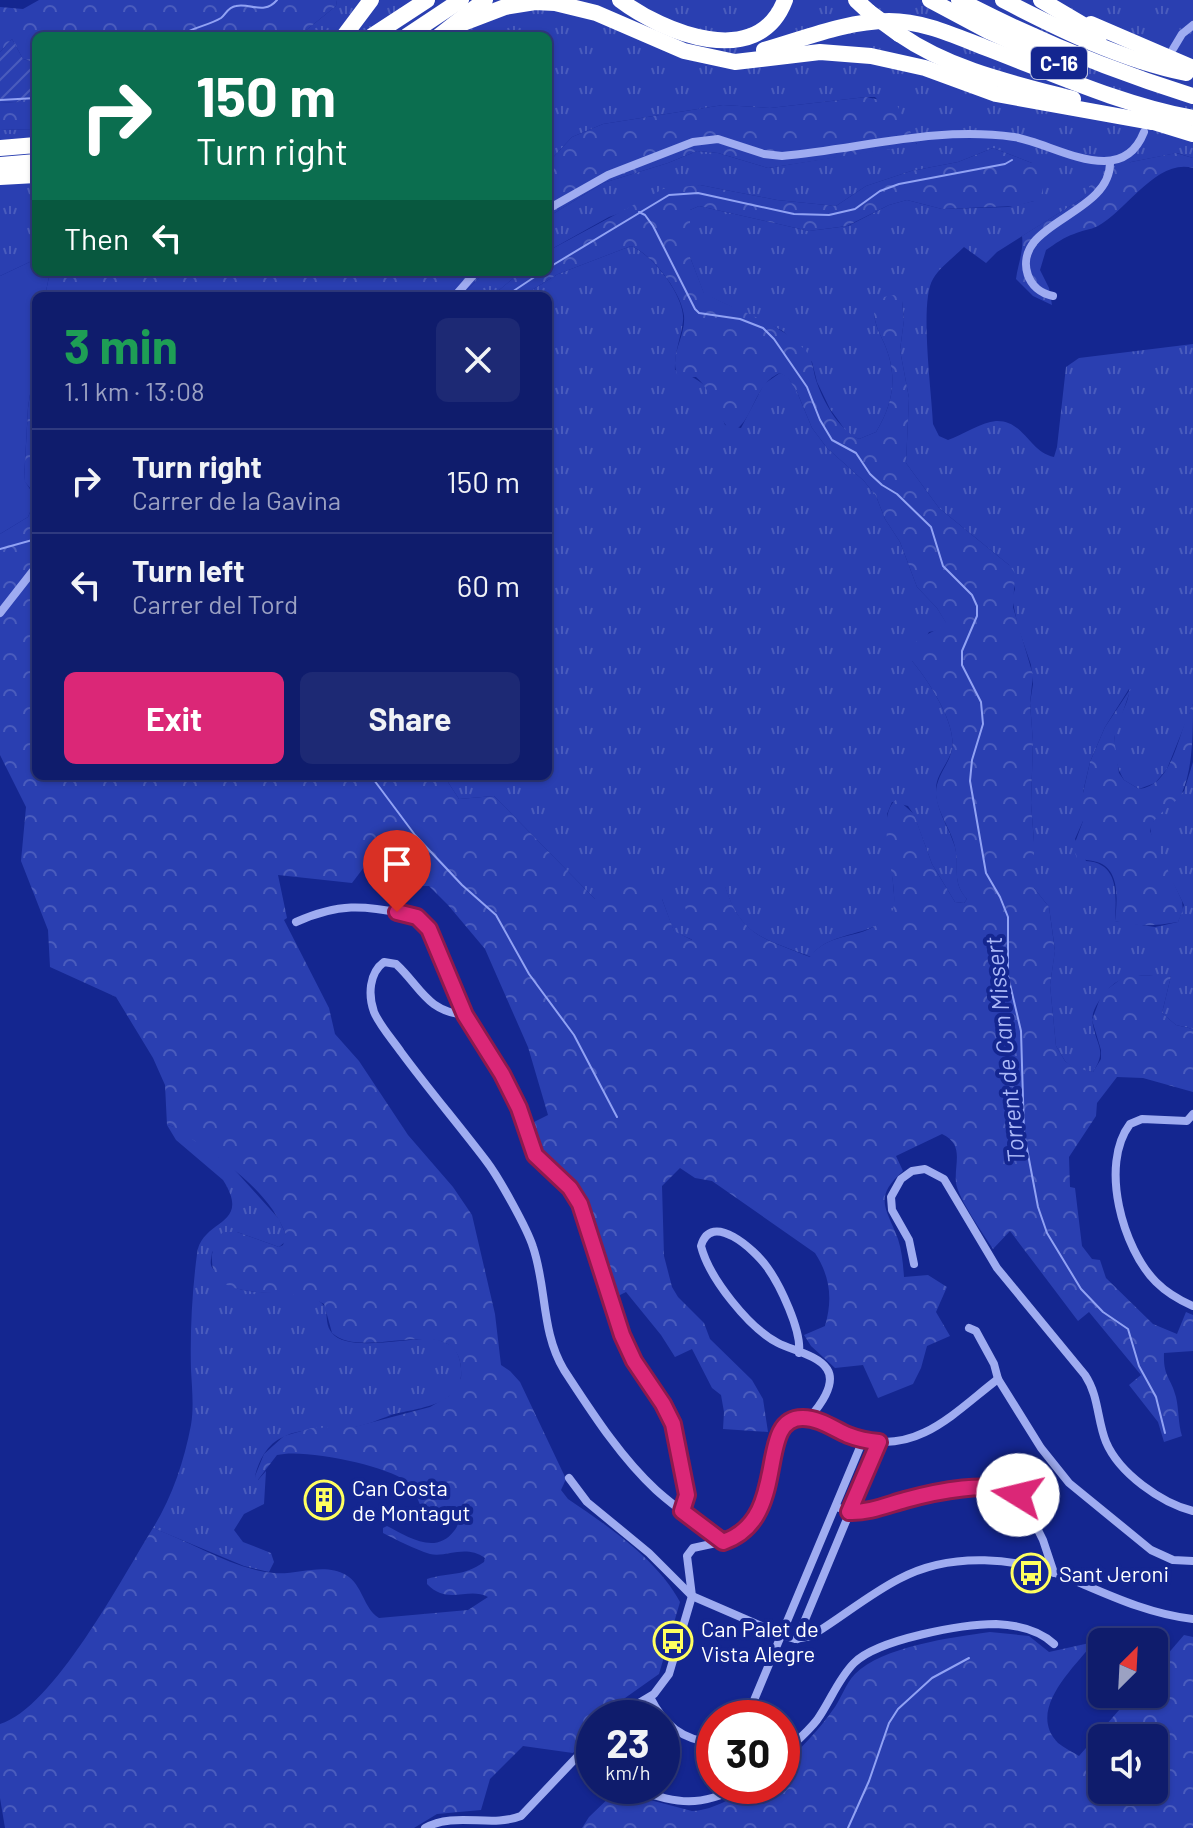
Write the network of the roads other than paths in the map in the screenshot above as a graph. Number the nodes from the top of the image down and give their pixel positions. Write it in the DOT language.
graph roads {
  1 [pos="371,0"];
  2 [pos="427,0"];
  3 [pos="461,0"];
  4 [pos="485,0"];
  5 [pos="620,0"];
  6 [pos="785,0"];
  7 [pos="856,0"];
  8 [pos="930,0"];
  9 [pos="959,0"];
  10 [pos="1003,0"];
  11 [pos="1043,2"];
  12 [pos="1193,25"];
  13 [pos="347,32"];
  14 [pos="378,32"];
  15 [pos="413,32"];
  16 [pos="445,32"];
  17 [pos="1173,49"];
  18 [pos="719,57"];
  19 [pos="1191,72"];
  20 [pos="1193,96"];
  21 [pos="1193,116"];
  22 [pos="1147,127"];
  23 [pos="1193,134"];
  24 [pos="32,145"];
  25 [pos="0,148"];
  26 [pos="32,162"];
  27 [pos="1110,162"];
  28 [pos="0,165"];
  29 [pos="32,175"];
  30 [pos="0,177"];
  31 [pos="552,207"];
  32 [pos="472,276"];
  33 [pos="458,292"];
  34 [pos="1053,296"];
  35 [pos="32,572"];
  36 [pos="0,613"];
  37 [pos="296,922"];
  38 [pos="465,1015"];
  39 [pos="1193,1114"];
  40 [pos="914,1264"];
  41 [pos="1193,1306"];
  42 [pos="969,1328"];
  43 [pos="799,1353"];
  44 [pos="998,1379"];
  45 [pos="809,1418"];
  46 [pos="863,1440"];
  47 [pos="879,1442"];
  48 [pos="569,1478"];
  49 [pos="836,1507"];
  50 [pos="682,1511"];
  51 [pos="1193,1511"];
  52 [pos="849,1512"];
  53 [pos="723,1542"];
  54 [pos="1193,1561"];
  55 [pos="1054,1573"];
  56 [pos="692,1596"];
  57 [pos="1193,1619"];
  58 [pos="781,1635"];
  59 [pos="797,1639"];
  60 [pos="1054,1644"];
  61 [pos="650,1697"];
  62 [pos="645,1700"];
  63 [pos="754,1700"];
  64 [pos="800,1736"];
  65 [pos="696,1740"];
  66 [pos="576,1761"];
  67 [pos="425,1828"];
  1 -- 13 [label="highway"];
  2 -- 14 [label="highway"];
  3 -- 15 [label="highway"];
  4 -- 16 [label="highway"];
  5 -- 6 [label="highway"];
  7 -- 22 [label="highway, bridge"];
  8 -- 21 [label="highway, C-16"];
  9 -- 20 [label="highway, C-16"];
  10 -- 19 [label="highway"];
  11 -- 19 [label="highway"];
  12 -- 17 [label="street"];
  16 -- 18 [label="highway"];
  18 -- 21 [label="highway"];
  18 -- 22 [label="highway"];
  22 -- 23 [label="highway"];
  22 -- 27 [label="street"];
  24 -- 25 [label="highway"];
  26 -- 28 [label="highway"];
  27 -- 31 [label="street"];
  27 -- 34 [label="street"];
  29 -- 30 [label="highway"];
  32 -- 33 [label="street"];
  35 -- 36 [label="street"];
  37 -- 38 [label="street"];
  38 -- 50 [label="street"];
  38 -- 50 [label="street"];
  39 -- 41 [label="street"];
  40 -- 51 [label="street"];
  42 -- 44 [label="street"];
  43 -- 43 [label="street"];
  43 -- 45 [label="street"];
  44 -- 47 [label="street"];
  44 -- 54 [label="street"];
  45 -- 46 [label="street"];
  45 -- 53 [label="street"];
  46 -- 47 [label="street"];
  46 -- 49 [label="street"];
  47 -- 52 [label="street"];
  48 -- 56 [label="street"];
  49 -- 52 [label="street"];
  49 -- 58 [label="street"];
  50 -- 53 [label="street"];
  52 -- 55 [label="street"];
  52 -- 59 [label="street"];
  53 -- 56 [label="street"];
  55 -- 57 [label="street"];
  55 -- 59 [label="street"];
  56 -- 58 [label="street"];
  56 -- 61 [label="street"];
  58 -- 59 [label="street"];
  58 -- 63 [label="street"];
  60 -- 64 [label="street"];
  61 -- 62 [label="street"];
  61 -- 65 [label="street"];
  66 -- 67 [label="street"];
}
